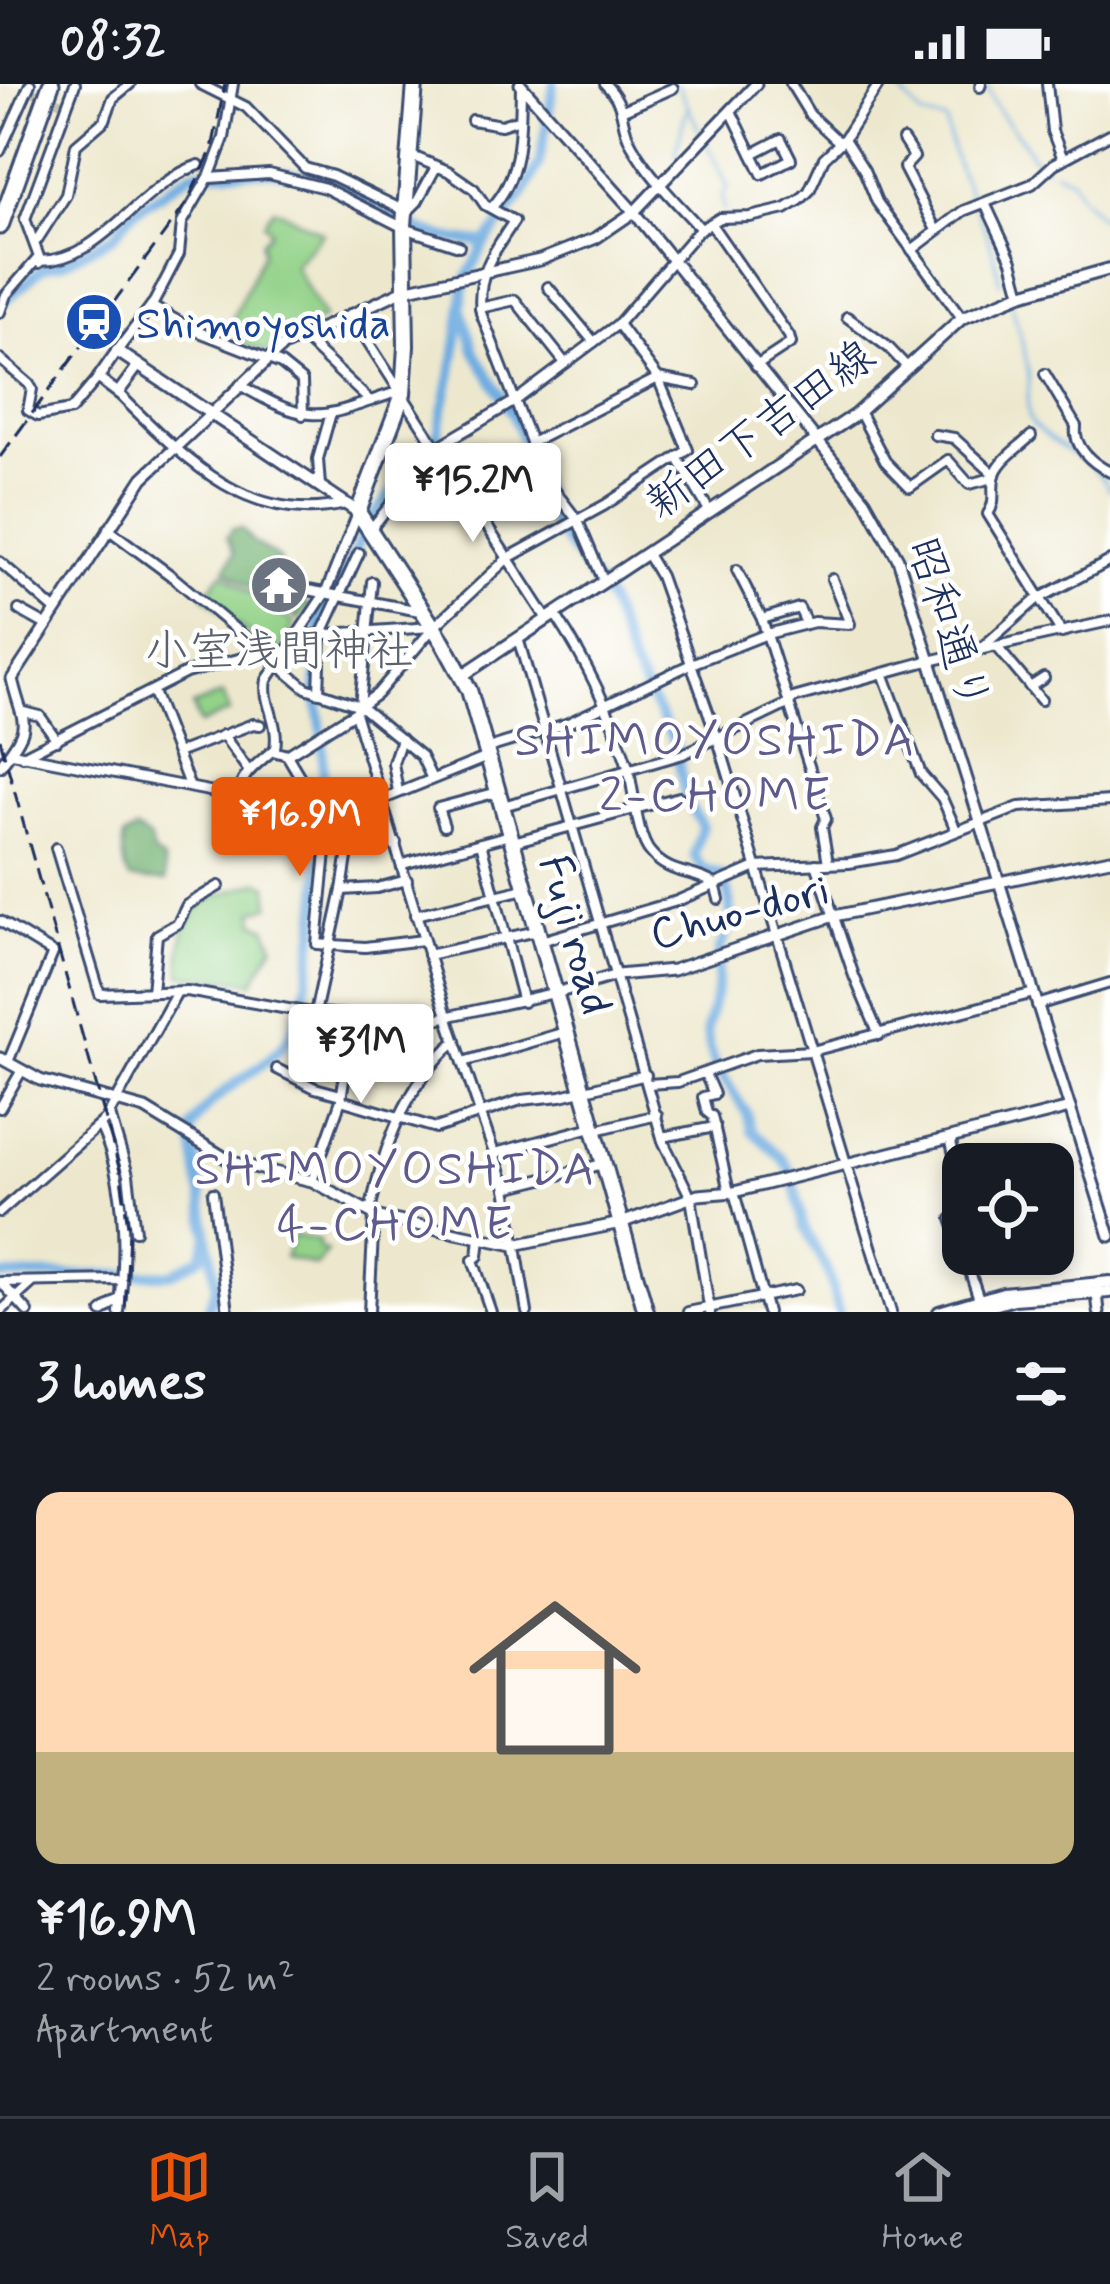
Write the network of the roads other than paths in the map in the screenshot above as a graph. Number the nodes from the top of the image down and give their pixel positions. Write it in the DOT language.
graph roads {
  1 [pos="51,84"];
  2 [pos="76,84"];
  3 [pos="130,84"];
  4 [pos="200,84"];
  5 [pos="233,84"];
  6 [pos="415,84"];
  7 [pos="520,84"];
  8 [pos="605,84"];
  9 [pos="791,84"];
  10 [pos="879,84"];
  11 [pos="1047,84"];
  12 [pos="749,87"];
  13 [pos="33,88"];
  14 [pos="674,88"];
  15 [pos="231,100"];
  16 [pos="621,111"];
  17 [pos="731,111"];
  18 [pos="520,118"];
  19 [pos="472,120"];
  20 [pos="1110,134"];
  21 [pos="903,140"];
  22 [pos="842,141"];
  23 [pos="0,151"];
  24 [pos="752,154"];
  25 [pos="412,156"];
  26 [pos="1063,159"];
  27 [pos="199,165"];
  28 [pos="436,167"];
  29 [pos="211,174"];
  30 [pos="304,176"];
  31 [pos="661,184"];
  32 [pos="0,201"];
  33 [pos="985,203"];
  34 [pos="493,208"];
  35 [pos="634,212"];
  36 [pos="405,220"];
  37 [pos="711,224"];
  38 [pos="0,226"];
  39 [pos="701,230"];
  40 [pos="936,230"];
  41 [pos="36,241"];
  42 [pos="459,246"];
  43 [pos="912,250"];
  44 [pos="673,261"];
  45 [pos="42,266"];
  46 [pos="1110,269"];
  47 [pos="483,275"];
  48 [pos="548,286"];
  49 [pos="404,290"];
  50 [pos="1021,294"];
  51 [pos="152,305"];
  52 [pos="3,306"];
  53 [pos="480,308"];
  54 [pos="350,314"];
  55 [pos="847,317"];
  56 [pos="962,317"];
  57 [pos="618,324"];
  58 [pos="301,336"];
  59 [pos="594,342"];
  60 [pos="117,351"];
  61 [pos="268,358"];
  62 [pos="0,359"];
  63 [pos="566,363"];
  64 [pos="139,366"];
  65 [pos="756,366"];
  66 [pos="906,367"];
  67 [pos="1045,374"];
  68 [pos="98,378"];
  69 [pos="658,378"];
  70 [pos="240,385"];
  71 [pos="694,385"];
  72 [pos="401,392"];
  73 [pos="118,393"];
  74 [pos="370,400"];
  75 [pos="510,404"];
  76 [pos="859,411"];
  77 [pos="210,413"];
  78 [pos="331,413"];
  79 [pos="303,415"];
  80 [pos="935,435"];
  81 [pos="1031,436"];
  82 [pos="817,441"];
  83 [pos="531,443"];
  84 [pos="433,444"];
  85 [pos="174,448"];
  86 [pos="677,457"];
  87 [pos="1110,472"];
  88 [pos="994,477"];
  89 [pos="320,486"];
  90 [pos="710,512"];
  91 [pos="360,518"];
  92 [pos="578,521"];
  93 [pos="108,530"];
  94 [pos="358,553"];
  95 [pos="647,554"];
  96 [pos="508,558"];
  97 [pos="1110,561"];
  98 [pos="0,562"];
  99 [pos="736,570"];
  100 [pos="832,579"];
  101 [pos="372,582"];
  102 [pos="600,584"];
  103 [pos="292,587"];
  104 [pos="326,592"];
  105 [pos="337,594"];
  106 [pos="1040,598"];
  107 [pos="370,601"];
  108 [pos="19,610"];
  109 [pos="55,610"];
  110 [pos="423,612"];
  111 [pos="551,616"];
  112 [pos="762,620"];
  113 [pos="1110,621"];
  114 [pos="806,623"];
  115 [pos="46,625"];
  116 [pos="434,627"];
  117 [pos="367,633"];
  118 [pos="1062,633"];
  119 [pos="766,634"];
  120 [pos="321,635"];
  121 [pos="296,636"];
  122 [pos="518,638"];
  123 [pos="998,648"];
  124 [pos="978,651"];
  125 [pos="261,653"];
  126 [pos="929,662"];
  127 [pos="691,664"];
  128 [pos="277,666"];
  129 [pos="884,673"];
  130 [pos="463,676"];
  131 [pos="1044,678"];
  132 [pos="1030,687"];
  133 [pos="153,692"];
  134 [pos="319,693"];
  135 [pos="1041,700"];
  136 [pos="605,704"];
  137 [pos="788,704"];
  138 [pos="358,709"];
  139 [pos="25,712"];
  140 [pos="260,725"];
  141 [pos="548,731"];
  142 [pos="223,735"];
  143 [pos="57,740"];
  144 [pos="401,740"];
  145 [pos="718,740"];
  146 [pos="273,752"];
  147 [pos="489,752"];
  148 [pos="177,753"];
  149 [pos="287,755"];
  150 [pos="8,757"];
  151 [pos="629,769"];
  152 [pos="248,770"];
  153 [pos="432,779"];
  154 [pos="189,787"];
  155 [pos="564,790"];
  156 [pos="398,792"];
  157 [pos="679,797"];
  158 [pos="382,799"];
  159 [pos="501,799"];
  160 [pos="240,801"];
  161 [pos="1110,801"];
  162 [pos="637,809"];
  163 [pos="354,811"];
  164 [pos="322,822"];
  165 [pos="981,824"];
  166 [pos="444,826"];
  167 [pos="574,827"];
  168 [pos="956,830"];
  169 [pos="512,838"];
  170 [pos="396,843"];
  171 [pos="481,843"];
  172 [pos="349,846"];
  173 [pos="56,848"];
  174 [pos="1110,859"];
  175 [pos="828,863"];
  176 [pos="403,864"];
  177 [pos="816,864"];
  178 [pos="757,867"];
  179 [pos="407,880"];
  180 [pos="998,881"];
  181 [pos="721,882"];
  182 [pos="219,886"];
  183 [pos="527,889"];
  184 [pos="342,890"];
  185 [pos="494,896"];
  186 [pos="719,899"];
  187 [pos="416,915"];
  188 [pos="835,916"];
  189 [pos="0,921"];
  190 [pos="603,923"];
  191 [pos="777,934"];
  192 [pos="540,936"];
  193 [pos="506,939"];
  194 [pos="423,940"];
  195 [pos="328,946"];
  196 [pos="428,956"];
  197 [pos="617,975"];
  198 [pos="1110,982"];
  199 [pos="177,991"];
  200 [pos="152,992"];
  201 [pos="556,992"];
  202 [pos="1036,999"];
  203 [pos="524,1002"];
  204 [pos="305,1012"];
  205 [pos="353,1016"];
  206 [pos="448,1019"];
  207 [pos="567,1032"];
  208 [pos="879,1035"];
  209 [pos="456,1041"];
  210 [pos="812,1051"];
  211 [pos="4,1060"];
  212 [pos="463,1062"];
  213 [pos="277,1069"];
  214 [pos="22,1070"];
  215 [pos="706,1074"];
  216 [pos="647,1080"];
  217 [pos="585,1090"];
  218 [pos="341,1098"];
  219 [pos="119,1100"];
  220 [pos="0,1108"];
  221 [pos="1070,1108"];
  222 [pos="482,1113"];
  223 [pos="110,1114"];
  224 [pos="656,1115"];
  225 [pos="399,1117"];
  226 [pos="100,1125"];
  227 [pos="715,1127"];
  228 [pos="595,1128"];
  229 [pos="662,1137"];
  230 [pos="950,1138"];
  231 [pos="951,1143"];
  232 [pos="495,1154"];
  233 [pos="605,1163"];
  234 [pos="848,1164"];
  235 [pos="312,1181"];
  236 [pos="506,1188"];
  237 [pos="732,1192"];
  238 [pos="213,1193"];
  239 [pos="691,1198"];
  240 [pos="0,1212"];
  241 [pos="372,1214"];
  242 [pos="621,1222"];
  243 [pos="135,1231"];
  244 [pos="1110,1235"];
  245 [pos="481,1237"];
  246 [pos="514,1245"];
  247 [pos="972,1275"];
  248 [pos="123,1276"];
  249 [pos="0,1281"];
  250 [pos="32,1282"];
  251 [pos="1110,1282"];
  252 [pos="796,1291"];
  253 [pos="1103,1292"];
  254 [pos="764,1297"];
  255 [pos="16,1298"];
  256 [pos="121,1299"];
  257 [pos="983,1306"];
  258 [pos="710,1310"];
  259 [pos="0,1312"];
  260 [pos="28,1312"];
  261 [pos="102,1312"];
  262 [pos="119,1312"];
  263 [pos="228,1312"];
  264 [pos="369,1312"];
  265 [pos="491,1312"];
  266 [pos="527,1312"];
  267 [pos="646,1312"];
  268 [pos="688,1312"];
  269 [pos="767,1312"];
  270 [pos="891,1312"];
  271 [pos="939,1312"];
  272 [pos="970,1312"];
  273 [pos="1099,1312"];
  1 -- 38 [label="highway"];
  2 -- 41 [label="street"];
  3 -- 41 [label="street"];
  4 -- 15 [label="street"];
  5 -- 15 [label="street"];
  6 -- 25 [label="highway"];
  7 -- 18 [label="street"];
  7 -- 35 [label="street, 昭和通り"];
  8 -- 16 [label="street"];
  9 -- 22 [label="street"];
  10 -- 22 [label="street"];
  11 -- 26 [label="street"];
  12 -- 17 [label="street"];
  13 -- 23 [label="street"];
  13 -- 32 [label="highway"];
  14 -- 16 [label="street"];
  15 -- 29 [label="street"];
  15 -- 30 [label="street"];
  16 -- 31 [label="street"];
  17 -- 24 [label="street"];
  17 -- 31 [label="street"];
  18 -- 19 [label="street"];
  18 -- 34 [label="street"];
  20 -- 26 [label="street"];
  21 -- 40 [label="street"];
  22 -- 37 [label="street"];
  22 -- 43 [label="street"];
  24 -- 24 [label="street"];
  25 -- 28 [label="street"];
  25 -- 36 [label="highway"];
  26 -- 33 [label="street"];
  27 -- 45 [label="street"];
  28 -- 34 [label="street"];
  28 -- 36 [label="street"];
  29 -- 30 [label="street"];
  29 -- 51 [label="street"];
  30 -- 36 [label="street"];
  30 -- 36 [label="street"];
  31 -- 35 [label="street"];
  31 -- 39 [label="street"];
  33 -- 40 [label="street"];
  33 -- 50 [label="street"];
  34 -- 47 [label="street"];
  35 -- 44 [label="street, 昭和通り"];
  35 -- 47 [label="street"];
  36 -- 42 [label="street"];
  36 -- 49 [label="highway"];
  37 -- 39 [label="street"];
  37 -- 65 [label="street"];
  39 -- 44 [label="street"];
  40 -- 43 [label="street"];
  41 -- 45 [label="street"];
  43 -- 56 [label="street"];
  44 -- 57 [label="street"];
  44 -- 65 [label="street, 昭和通り"];
  45 -- 52 [label="street"];
  46 -- 50 [label="main road, 新田下吉田線"];
  47 -- 49 [label="street"];
  47 -- 53 [label="street"];
  48 -- 59 [label="street"];
  49 -- 54 [label="street"];
  49 -- 72 [label="highway"];
  50 -- 56 [label="main road, 新田下吉田線"];
  51 -- 60 [label="street"];
  51 -- 61 [label="street"];
  53 -- 63 [label="street"];
  53 -- 75 [label="street"];
  54 -- 58 [label="street"];
  54 -- 72 [label="street"];
  55 -- 66 [label="street"];
  56 -- 66 [label="main road, 新田下吉田線"];
  57 -- 59 [label="street"];
  57 -- 69 [label="street"];
  58 -- 61 [label="street"];
  58 -- 74 [label="street"];
  59 -- 63 [label="street"];
  60 -- 64 [label="main road"];
  60 -- 68 [label="street"];
  61 -- 70 [label="street"];
  61 -- 79 [label="street"];
  62 -- 68 [label="street"];
  63 -- 75 [label="street"];
  64 -- 73 [label="street"];
  64 -- 77 [label="main road"];
  65 -- 82 [label="street, 昭和通り"];
  66 -- 76 [label="main road, 新田下吉田線"];
  67 -- 87 [label="street"];
  68 -- 73 [label="street"];
  69 -- 71 [label="street"];
  69 -- 83 [label="street"];
  69 -- 86 [label="street"];
  70 -- 77 [label="street"];
  70 -- 79 [label="street"];
  72 -- 74 [label="street"];
  72 -- 84 [label="street"];
  72 -- 91 [label="highway"];
  73 -- 85 [label="street"];
  74 -- 78 [label="street"];
  75 -- 83 [label="street"];
  75 -- 84 [label="street"];
  76 -- 82 [label="main road, 新田下吉田線"];
  76 -- 88 [label="street"];
  77 -- 85 [label="street"];
  77 -- 89 [label="main road"];
  78 -- 79 [label="street"];
  78 -- 89 [label="street"];
  80 -- 88 [label="street"];
  81 -- 88 [label="street"];
  82 -- 90 [label="main road, 新田下吉田線"];
  82 -- 126 [label="street, 昭和通り"];
  83 -- 92 [label="street"];
  84 -- 91 [label="street"];
  84 -- 96 [label="street"];
  85 -- 91 [label="street"];
  85 -- 93 [label="street"];
  86 -- 90 [label="street"];
  86 -- 92 [label="street"];
  88 -- 106 [label="street"];
  89 -- 91 [label="main road"];
  90 -- 95 [label="main road, 新田下吉田線"];
  91 -- 104 [label="street"];
  91 -- 110 [label="highway, Fuji road"];
  92 -- 96 [label="street"];
  92 -- 102 [label="street"];
  93 -- 109 [label="street"];
  93 -- 125 [label="street"];
  94 -- 105 [label="street"];
  95 -- 102 [label="main road, 新田下吉田線"];
  95 -- 127 [label="street"];
  96 -- 111 [label="street"];
  96 -- 116 [label="street"];
  97 -- 106 [label="street"];
  98 -- 109 [label="street"];
  99 -- 112 [label="street"];
  100 -- 114 [label="street"];
  101 -- 107 [label="street"];
  102 -- 111 [label="main road, 新田下吉田線"];
  103 -- 104 [label="street"];
  104 -- 105 [label="street"];
  104 -- 121 [label="street"];
  105 -- 107 [label="street"];
  105 -- 120 [label="street"];
  106 -- 118 [label="street"];
  106 -- 124 [label="street"];
  107 -- 110 [label="street"];
  107 -- 117 [label="street"];
  108 -- 115 [label="street"];
  109 -- 115 [label="street"];
  110 -- 116 [label="highway, Fuji road"];
  111 -- 122 [label="main road, 新田下吉田線"];
  111 -- 136 [label="street"];
  112 -- 114 [label="street"];
  112 -- 119 [label="street"];
  113 -- 118 [label="street"];
  114 -- 119 [label="street"];
  115 -- 139 [label="street"];
  116 -- 117 [label="street"];
  116 -- 130 [label="highway, Fuji road"];
  116 -- 138 [label="street"];
  117 -- 120 [label="street"];
  117 -- 138 [label="street"];
  118 -- 123 [label="street"];
  119 -- 127 [label="street"];
  119 -- 137 [label="street"];
  120 -- 121 [label="street"];
  120 -- 134 [label="street"];
  121 -- 128 [label="street"];
  122 -- 130 [label="main road, 新田下吉田線"];
  122 -- 141 [label="street"];
  123 -- 124 [label="street"];
  123 -- 132 [label="street"];
  124 -- 126 [label="street"];
  125 -- 128 [label="street"];
  125 -- 133 [label="street"];
  126 -- 129 [label="street"];
  126 -- 165 [label="street, 昭和通り"];
  127 -- 136 [label="street"];
  127 -- 145 [label="street"];
  128 -- 134 [label="street"];
  128 -- 146 [label="street"];
  129 -- 137 [label="street"];
  129 -- 168 [label="street"];
  130 -- 147 [label="highway, Fuji road"];
  131 -- 132 [label="street"];
  132 -- 135 [label="street"];
  133 -- 143 [label="street"];
  133 -- 148 [label="street"];
  134 -- 138 [label="street"];
  136 -- 141 [label="street"];
  136 -- 151 [label="street"];
  137 -- 145 [label="street"];
  137 -- 175 [label="street"];
  138 -- 144 [label="street"];
  138 -- 149 [label="street"];
  138 -- 158 [label="street"];
  139 -- 143 [label="street"];
  139 -- 150 [label="street"];
  140 -- 142 [label="street"];
  141 -- 147 [label="street"];
  141 -- 155 [label="street"];
  142 -- 148 [label="street"];
  142 -- 152 [label="street"];
  143 -- 150 [label="street"];
  144 -- 153 [label="street"];
  144 -- 156 [label="street"];
  145 -- 151 [label="street"];
  145 -- 178 [label="street"];
  146 -- 149 [label="street"];
  146 -- 152 [label="street"];
  147 -- 153 [label="street"];
  147 -- 159 [label="highway, Fuji road"];
  148 -- 154 [label="street"];
  149 -- 164 [label="street"];
  150 -- 154 [label="street"];
  151 -- 155 [label="street"];
  151 -- 162 [label="street"];
  152 -- 160 [label="street"];
  153 -- 156 [label="street"];
  154 -- 160 [label="street"];
  155 -- 159 [label="street"];
  155 -- 167 [label="street"];
  156 -- 158 [label="street"];
  157 -- 162 [label="street"];
  158 -- 163 [label="street"];
  158 -- 170 [label="street"];
  159 -- 166 [label="street"];
  159 -- 169 [label="highway, Fuji road"];
  160 -- 164 [label="street"];
  161 -- 165 [label="street"];
  162 -- 167 [label="street"];
  162 -- 181 [label="street"];
  163 -- 164 [label="street"];
  163 -- 172 [label="street"];
  164 -- 195 [label="street"];
  165 -- 168 [label="street"];
  165 -- 180 [label="street, 昭和通り"];
  167 -- 169 [label="street"];
  167 -- 190 [label="street"];
  168 -- 175 [label="street"];
  169 -- 171 [label="street"];
  169 -- 183 [label="highway, Fuji road"];
  170 -- 172 [label="street"];
  170 -- 176 [label="street"];
  171 -- 176 [label="street"];
  171 -- 185 [label="street"];
  172 -- 184 [label="street"];
  173 -- 200 [label="street, Chuo-dori"];
  174 -- 180 [label="street, Chuo-dori"];
  175 -- 177 [label="street"];
  176 -- 179 [label="street"];
  177 -- 178 [label="street"];
  177 -- 188 [label="street"];
  178 -- 181 [label="street"];
  178 -- 191 [label="street"];
  179 -- 184 [label="street"];
  179 -- 187 [label="street"];
  180 -- 188 [label="street, Chuo-dori"];
  180 -- 202 [label="street, 昭和通り"];
  181 -- 186 [label="street"];
  181 -- 190 [label="street"];
  182 -- 200 [label="street"];
  183 -- 185 [label="street"];
  183 -- 192 [label="highway, Fuji road"];
  184 -- 195 [label="street"];
  185 -- 187 [label="street"];
  185 -- 193 [label="street"];
  187 -- 194 [label="street"];
  188 -- 191 [label="street, Chuo-dori"];
  188 -- 208 [label="street"];
  189 -- 211 [label="street"];
  190 -- 192 [label="street"];
  190 -- 197 [label="street"];
  191 -- 197 [label="street, Chuo-dori"];
  191 -- 210 [label="street"];
  192 -- 193 [label="street"];
  192 -- 201 [label="highway, Fuji road"];
  193 -- 196 [label="street"];
  193 -- 203 [label="street"];
  194 -- 195 [label="street"];
  194 -- 196 [label="street"];
  195 -- 204 [label="street"];
  196 -- 206 [label="street"];
  197 -- 201 [label="street, Chuo-dori"];
  197 -- 216 [label="street"];
  198 -- 202 [label="street"];
  199 -- 200 [label="street, Chuo-dori"];
  199 -- 204 [label="street, Chuo-dori"];
  199 -- 219 [label="street"];
  201 -- 203 [label="street, Chuo-dori"];
  201 -- 207 [label="highway, Fuji road"];
  202 -- 208 [label="street"];
  202 -- 221 [label="street, 昭和通り"];
  203 -- 206 [label="street, Chuo-dori"];
  204 -- 205 [label="street, Chuo-dori"];
  205 -- 206 [label="street, Chuo-dori"];
  205 -- 218 [label="street"];
  206 -- 209 [label="street"];
  207 -- 212 [label="street"];
  207 -- 217 [label="highway, Fuji road"];
  208 -- 210 [label="street"];
  209 -- 212 [label="street"];
  209 -- 225 [label="street"];
  210 -- 215 [label="street"];
  210 -- 234 [label="street"];
  211 -- 214 [label="street"];
  212 -- 222 [label="street"];
  213 -- 218 [label="street"];
  214 -- 219 [label="street"];
  214 -- 220 [label="street"];
  215 -- 216 [label="street"];
  215 -- 227 [label="street"];
  216 -- 217 [label="street"];
  216 -- 224 [label="street"];
  217 -- 222 [label="street"];
  217 -- 228 [label="highway, Fuji road"];
  218 -- 225 [label="street"];
  218 -- 235 [label="street"];
  219 -- 223 [label="street"];
  219 -- 235 [label="street"];
  221 -- 230 [label="street"];
  221 -- 244 [label="street, 昭和通り"];
  222 -- 225 [label="street"];
  222 -- 232 [label="street"];
  223 -- 226 [label="street"];
  223 -- 243 [label="street"];
  224 -- 228 [label="street"];
  224 -- 229 [label="street"];
  225 -- 241 [label="street"];
  226 -- 240 [label="street"];
  226 -- 248 [label="street"];
  227 -- 229 [label="street"];
  227 -- 237 [label="street"];
  228 -- 232 [label="street"];
  228 -- 233 [label="highway, Fuji road"];
  229 -- 239 [label="street"];
  230 -- 231 [label="street"];
  230 -- 234 [label="street"];
  232 -- 236 [label="street"];
  233 -- 236 [label="street"];
  233 -- 242 [label="highway, Fuji road"];
  234 -- 237 [label="street"];
  234 -- 270 [label="street"];
  235 -- 241 [label="street"];
  236 -- 246 [label="street"];
  237 -- 239 [label="street"];
  237 -- 254 [label="street"];
  238 -- 263 [label="street"];
  239 -- 242 [label="street"];
  239 -- 258 [label="street"];
  241 -- 245 [label="street"];
  241 -- 264 [label="street"];
  242 -- 246 [label="street"];
  242 -- 267 [label="highway, Fuji road"];
  245 -- 246 [label="street"];
  245 -- 265 [label="street"];
  246 -- 266 [label="street"];
  247 -- 257 [label="street"];
  248 -- 250 [label="street"];
  248 -- 256 [label="street"];
  249 -- 250 [label="street"];
  249 -- 255 [label="street"];
  250 -- 255 [label="street"];
  251 -- 257 [label="main road"];
  252 -- 254 [label="street"];
  253 -- 257 [label="main road"];
  253 -- 273 [label="street"];
  254 -- 258 [label="street"];
  254 -- 269 [label="street"];
  255 -- 259 [label="street"];
  255 -- 260 [label="street"];
  256 -- 261 [label="street"];
  256 -- 262 [label="street"];
  257 -- 271 [label="main road"];
  257 -- 272 [label="main road"];
  258 -- 268 [label="street"];
}
